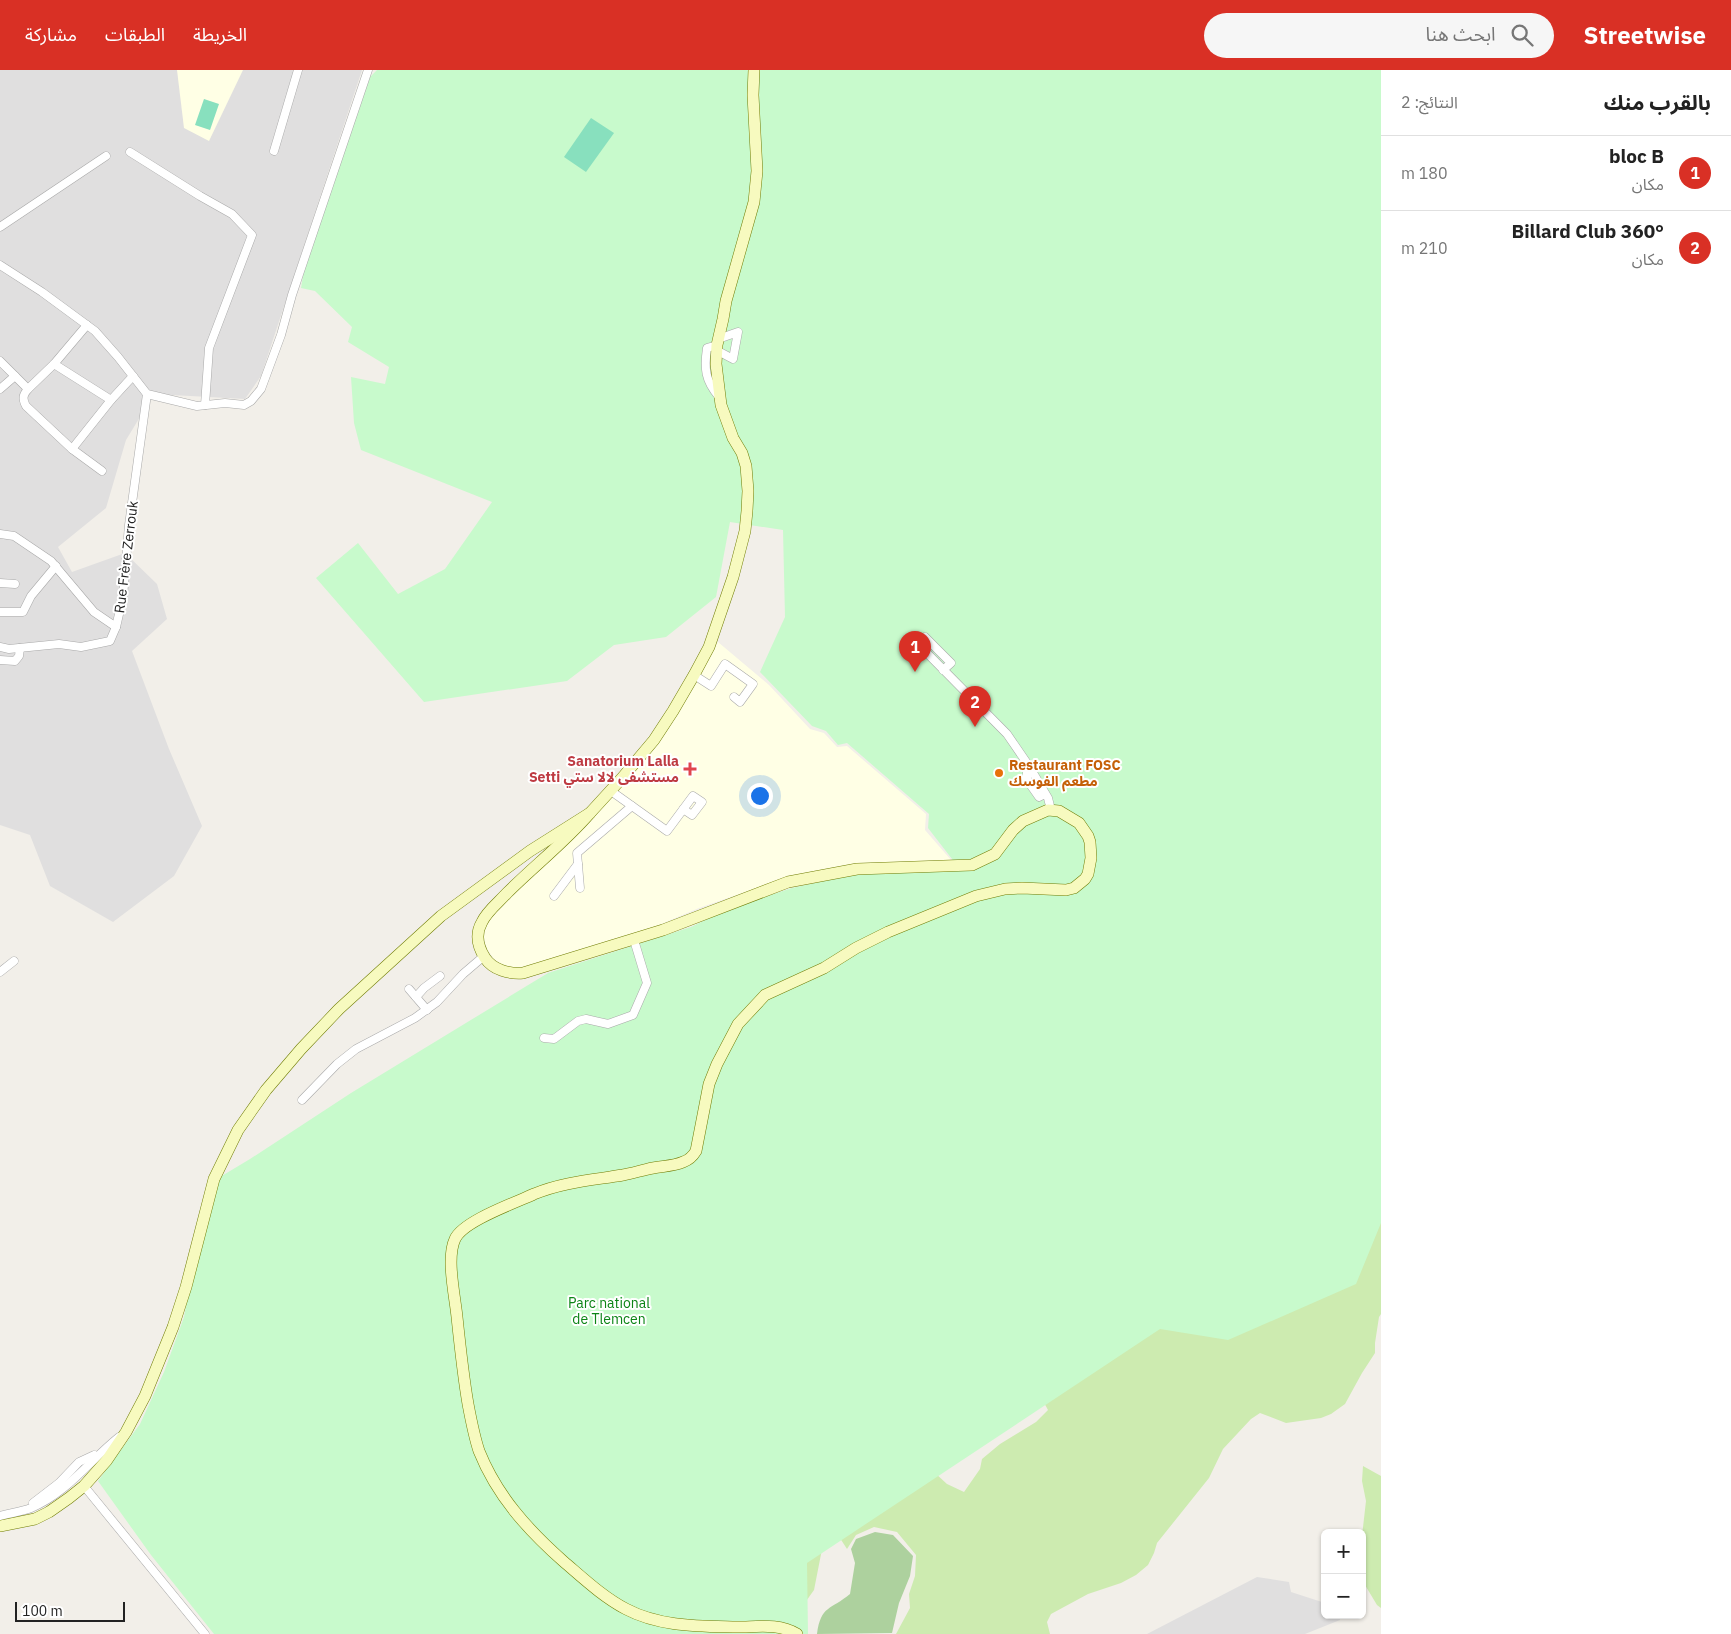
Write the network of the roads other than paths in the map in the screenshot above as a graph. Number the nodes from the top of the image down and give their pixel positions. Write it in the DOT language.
graph roads {
  1 [pos="298,70"];
  2 [pos="368,70"];
  3 [pos="754,70"];
  4 [pos="274,151"];
  5 [pos="130,152"];
  6 [pos="106,156"];
  7 [pos="0,227"];
  8 [pos="1,268"];
  9 [pos="87,325"];
  10 [pos="0,361"];
  11 [pos="54,364"];
  12 [pos="15,376"];
  13 [pos="133,376"];
  14 [pos="28,388"];
  15 [pos="0,389"];
  16 [pos="147,394"];
  17 [pos="111,400"];
  18 [pos="204,405"];
  19 [pos="72,449"];
  20 [pos="102,471"];
  21 [pos="0,534"];
  22 [pos="56,566"];
  23 [pos="0,582"];
  24 [pos="15,584"];
  25 [pos="0,612"];
  26 [pos="116,627"];
  27 [pos="0,647"];
  28 [pos="20,648"];
  29 [pos="0,660"];
  30 [pos="943,670"];
  31 [pos="694,675"];
  32 [pos="734,697"];
  33 [pos="611,791"];
  34 [pos="632,806"];
  35 [pos="683,809"];
  36 [pos="1051,810"];
  37 [pos="590,813"];
  38 [pos="578,864"];
  39 [pos="580,888"];
  40 [pos="554,896"];
  41 [pos="634,940"];
  42 [pos="484,956"];
  43 [pos="14,961"];
  44 [pos="0,972"];
  45 [pos="440,976"];
  46 [pos="408,990"];
  47 [pos="416,997"];
  48 [pos="427,1010"];
  49 [pos="544,1038"];
  50 [pos="302,1100"];
  51 [pos="126,1432"];
  52 [pos="84,1486"];
  53 [pos="0,1516"];
  54 [pos="4,1526"];
  55 [pos="205,1634"];
  56 [pos="797,1634"];
  1 -- 4 [label="street"];
  2 -- 18 [label="street"];
  3 -- 31 [label="main road"];
  5 -- 18 [label="street"];
  6 -- 7 [label="street"];
  8 -- 9 [label="street"];
  9 -- 11 [label="street"];
  9 -- 13 [label="street"];
  10 -- 12 [label="street"];
  11 -- 14 [label="street"];
  11 -- 17 [label="street"];
  12 -- 14 [label="street"];
  12 -- 15 [label="street"];
  13 -- 16 [label="street"];
  13 -- 17 [label="street"];
  14 -- 19 [label="street"];
  16 -- 18 [label="street"];
  16 -- 26 [label="street, Rue Frère Zerrouk"];
  17 -- 19 [label="street"];
  19 -- 20 [label="street"];
  21 -- 22 [label="street, Rue Frère Zerrouk"];
  22 -- 25 [label="street"];
  22 -- 26 [label="street, Rue Frère Zerrouk"];
  23 -- 24 [label="street"];
  26 -- 28 [label="street"];
  27 -- 28 [label="street"];
  28 -- 29 [label="street"];
  30 -- 36 [label="street"];
  31 -- 32 [label="street"];
  31 -- 33 [label="main road"];
  33 -- 34 [label="street"];
  33 -- 37 [label="main road"];
  34 -- 35 [label="street"];
  34 -- 38 [label="street"];
  36 -- 41 [label="main road"];
  36 -- 56 [label="main road"];
  37 -- 42 [label="main road"];
  37 -- 51 [label="main road"];
  38 -- 39 [label="street"];
  38 -- 40 [label="street"];
  41 -- 42 [label="main road"];
  41 -- 49 [label="street"];
  42 -- 48 [label="street"];
  43 -- 44 [label="street"];
  45 -- 47 [label="street"];
  46 -- 47 [label="street"];
  47 -- 48 [label="street"];
  48 -- 50 [label="street"];
  51 -- 52 [label="main road"];
  51 -- 53 [label="street"];
  52 -- 54 [label="main road"];
  52 -- 55 [label="street"];
}
